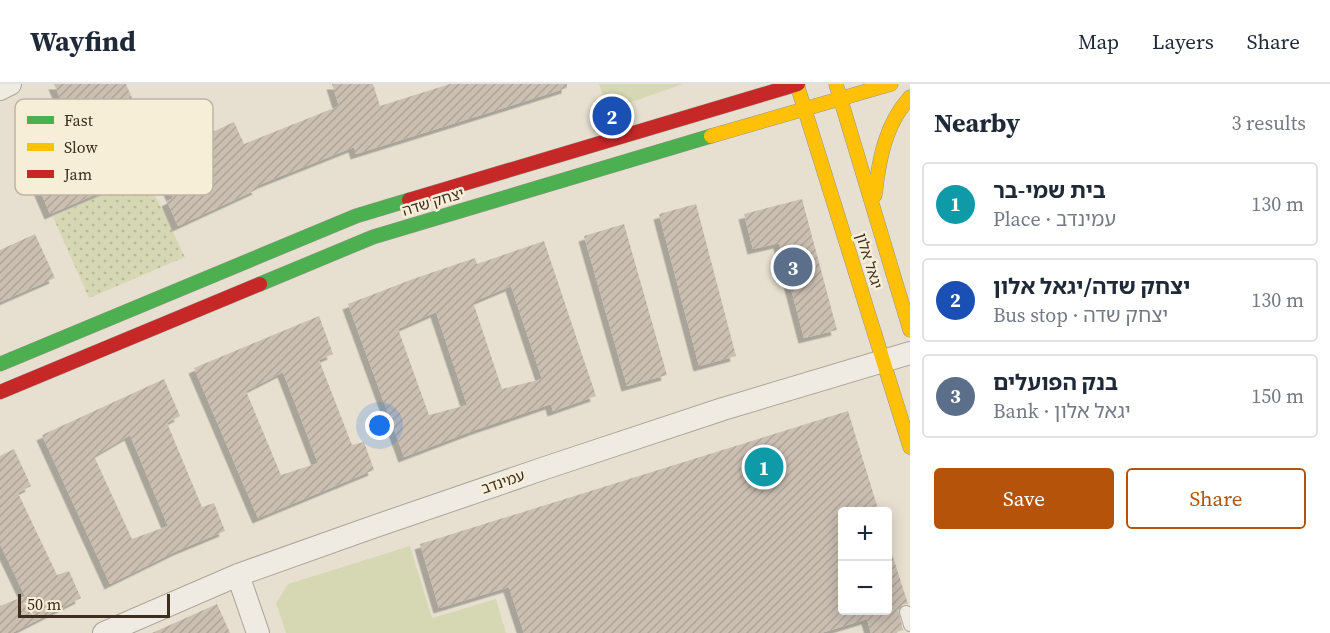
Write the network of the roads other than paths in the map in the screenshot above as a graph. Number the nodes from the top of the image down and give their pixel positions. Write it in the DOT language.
graph roads {
  1 [pos="10,84"];
  2 [pos="797,84"];
  3 [pos="836,84"];
  4 [pos="891,84"];
  5 [pos="0,89"];
  6 [pos="910,97"];
  7 [pos="841,98"];
  8 [pos="804,108"];
  9 [pos="874,206"];
  10 [pos="910,330"];
  11 [pos="910,353"];
  12 [pos="883,360"];
  13 [pos="0,364"];
  14 [pos="0,392"];
  15 [pos="910,447"];
  16 [pos="238,575"];
  17 [pos="906,612"];
  18 [pos="910,625"];
  19 [pos="104,633"];
  20 [pos="258,633"];
  1 -- 5 [label="street"];
  2 -- 8 [label="street, יגאל אלון"];
  2 -- 13 [label="street, יצחק שדה"];
  3 -- 7 [label="street, יגאל אלון"];
  4 -- 7 [label="street, יצחק שדה"];
  6 -- 9 [label="street"];
  7 -- 8 [label="street, יצחק שדה"];
  7 -- 9 [label="street, יגאל אלון"];
  8 -- 12 [label="street, יגאל אלון"];
  8 -- 14 [label="street, יצחק שדה"];
  9 -- 10 [label="street, יגאל אלון"];
  11 -- 12 [label="street, עמינדב"];
  12 -- 15 [label="street, יגאל אלון"];
  12 -- 16 [label="street, עמינדב"];
  16 -- 19 [label="street, עמינדב"];
  16 -- 20 [label="street"];
  17 -- 18 [label="lane"];
}
